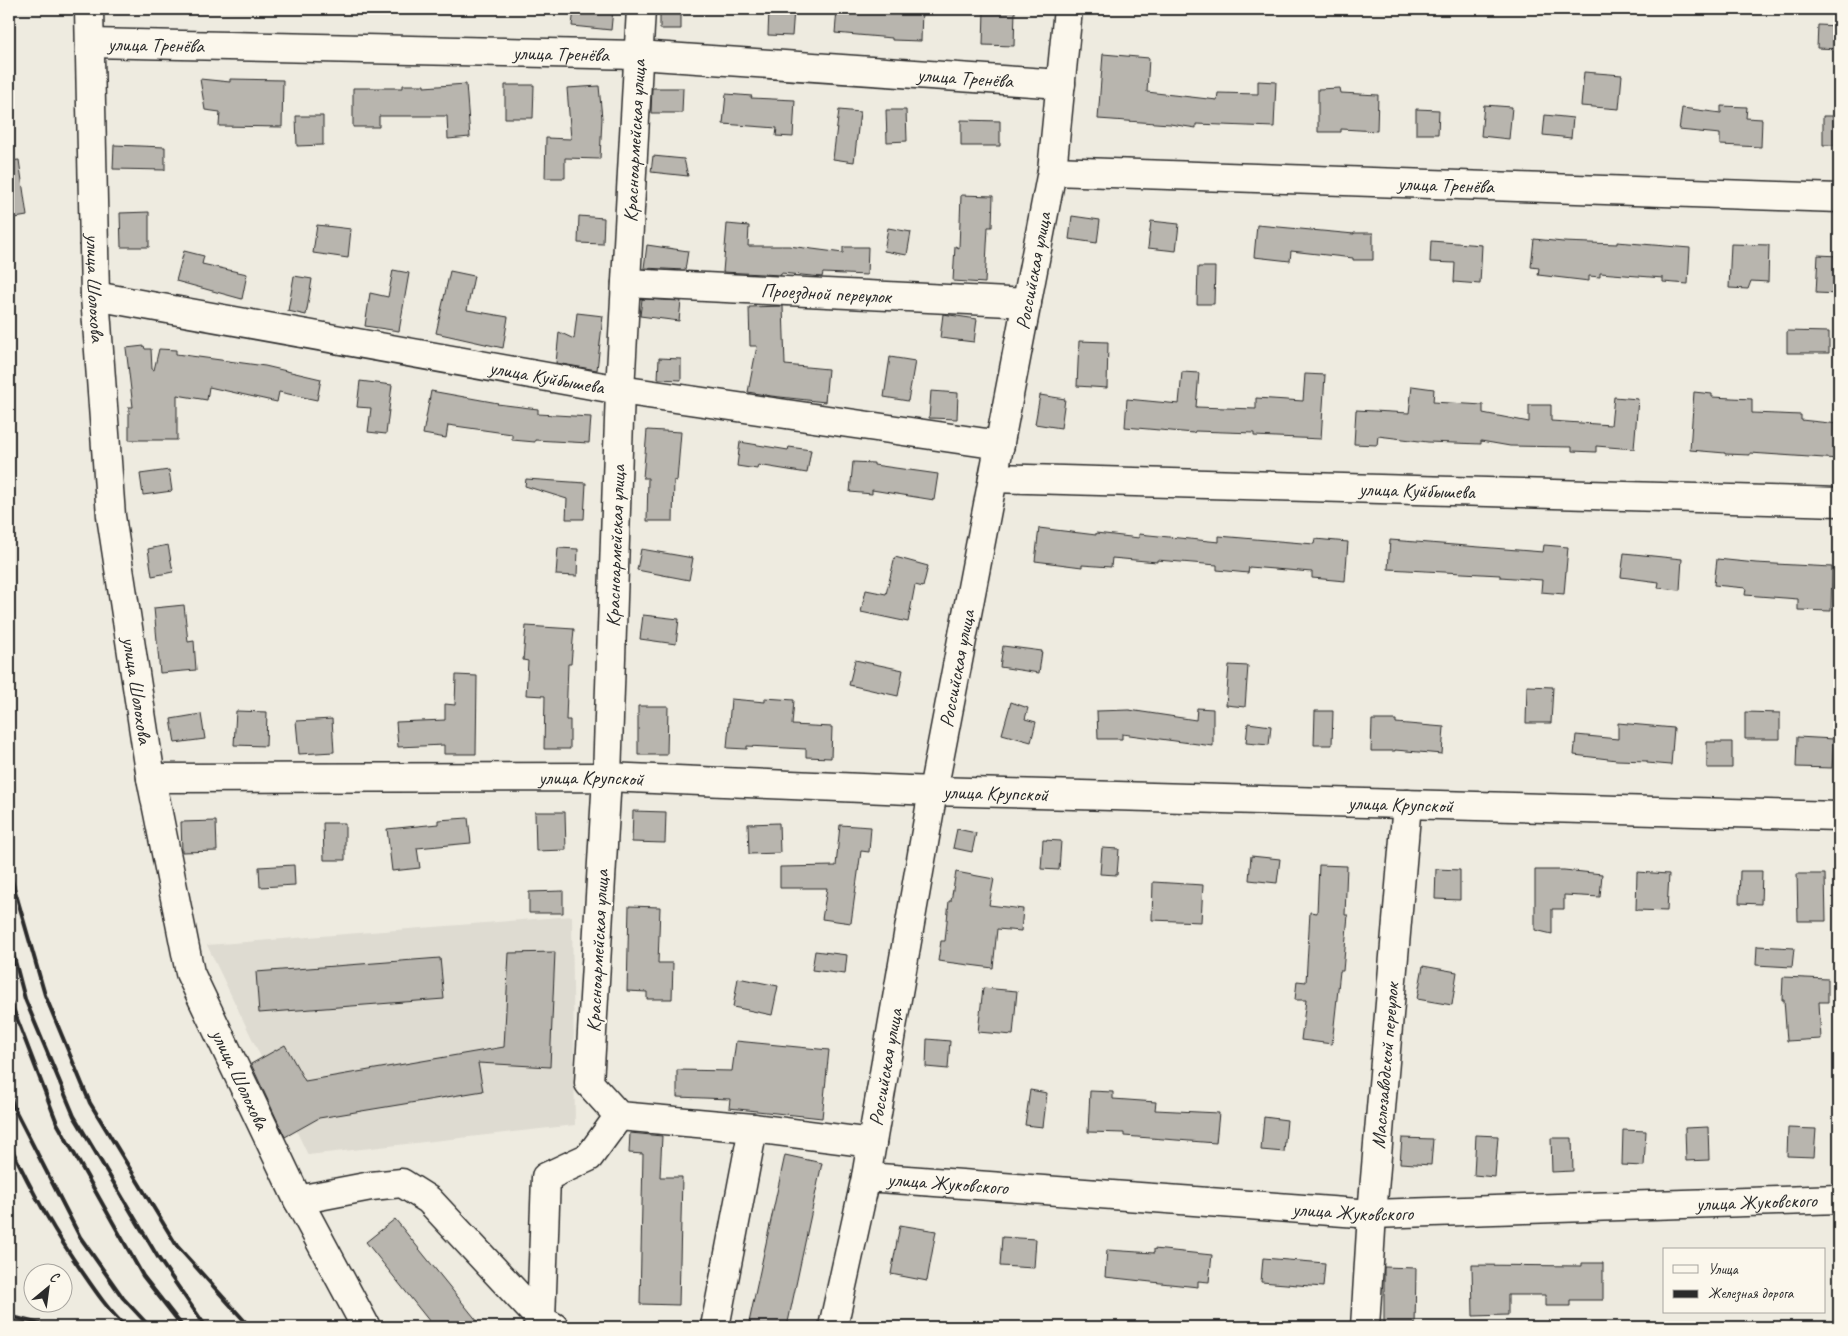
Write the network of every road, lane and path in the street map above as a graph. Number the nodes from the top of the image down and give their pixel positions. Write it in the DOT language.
graph roads {
  1 [pos="89,9"];
  2 [pos="641,9"];
  3 [pos="1068,9"];
  4 [pos="90,43"];
  5 [pos="638,55"];
  6 [pos="1061,84"];
  7 [pos="1052,172"];
  8 [pos="1839,198"];
  9 [pos="626,283"];
  10 [pos="95,296"];
  11 [pos="1027,303"];
  12 [pos="620,390"];
  13 [pos="1000,445"];
  14 [pos="993,478"];
  15 [pos="1839,502"];
  16 [pos="607,777"];
  17 [pos="152,778"];
  18 [pos="934,791"];
  19 [pos="1407,804"];
  20 [pos="1839,816"];
  21 [pos="619,1116"];
  22 [pos="753,1128"];
  23 [pos="872,1143"];
  24 [pos="866,1176"];
  25 [pos="1839,1199"];
  26 [pos="298,1200"];
  27 [pos="1372,1214"];
  28 [pos="548,1324"];
  29 [pos="366,1327"];
  30 [pos="715,1327"];
  31 [pos="832,1327"];
  32 [pos="1365,1327"];
  1 -- 4 [label="street, улица Шолохова"];
  2 -- 5 [label="street, Красноармейская улица"];
  3 -- 6 [label="street, Российская улица"];
  4 -- 5 [label="street, улица Тренёва"];
  4 -- 10 [label="street, улица Шолохова"];
  5 -- 6 [label="street, улица Тренёва"];
  5 -- 9 [label="street, Красноармейская улица"];
  6 -- 7 [label="street, Российская улица"];
  7 -- 8 [label="street, улица Тренёва"];
  7 -- 11 [label="street, Российская улица"];
  9 -- 11 [label="street, Проездной переулок"];
  9 -- 12 [label="street, Красноармейская улица"];
  10 -- 12 [label="street, улица Куйбышева"];
  10 -- 17 [label="street, улица Шолохова"];
  11 -- 13 [label="street, Российская улица"];
  12 -- 13 [label="street, улица Куйбышева"];
  12 -- 16 [label="street, Красноармейская улица"];
  13 -- 14 [label="street, Российская улица"];
  14 -- 15 [label="street, улица Куйбышева"];
  14 -- 18 [label="street, Российская улица"];
  16 -- 17 [label="street, улица Крупской"];
  16 -- 18 [label="street, улица Крупской"];
  16 -- 21 [label="street, Красноармейская улица"];
  17 -- 26 [label="street, улица Шолохова"];
  18 -- 19 [label="street, улица Крупской"];
  18 -- 23 [label="street, Российская улица"];
  19 -- 20 [label="street, улица Крупской"];
  19 -- 27 [label="street, Маслозаводской переулок"];
  21 -- 22 [label="street"];
  21 -- 28 [label="street"];
  22 -- 23 [label="street"];
  22 -- 30 [label="street"];
  23 -- 24 [label="street, Российская улица"];
  24 -- 27 [label="street, улица Жуковского"];
  24 -- 31 [label="street, Российская улица"];
  25 -- 27 [label="street, улица Жуковского"];
  26 -- 28 [label="street"];
  26 -- 29 [label="street, улица Шолохова"];
  27 -- 32 [label="street, Маслозаводской переулок"];
}
